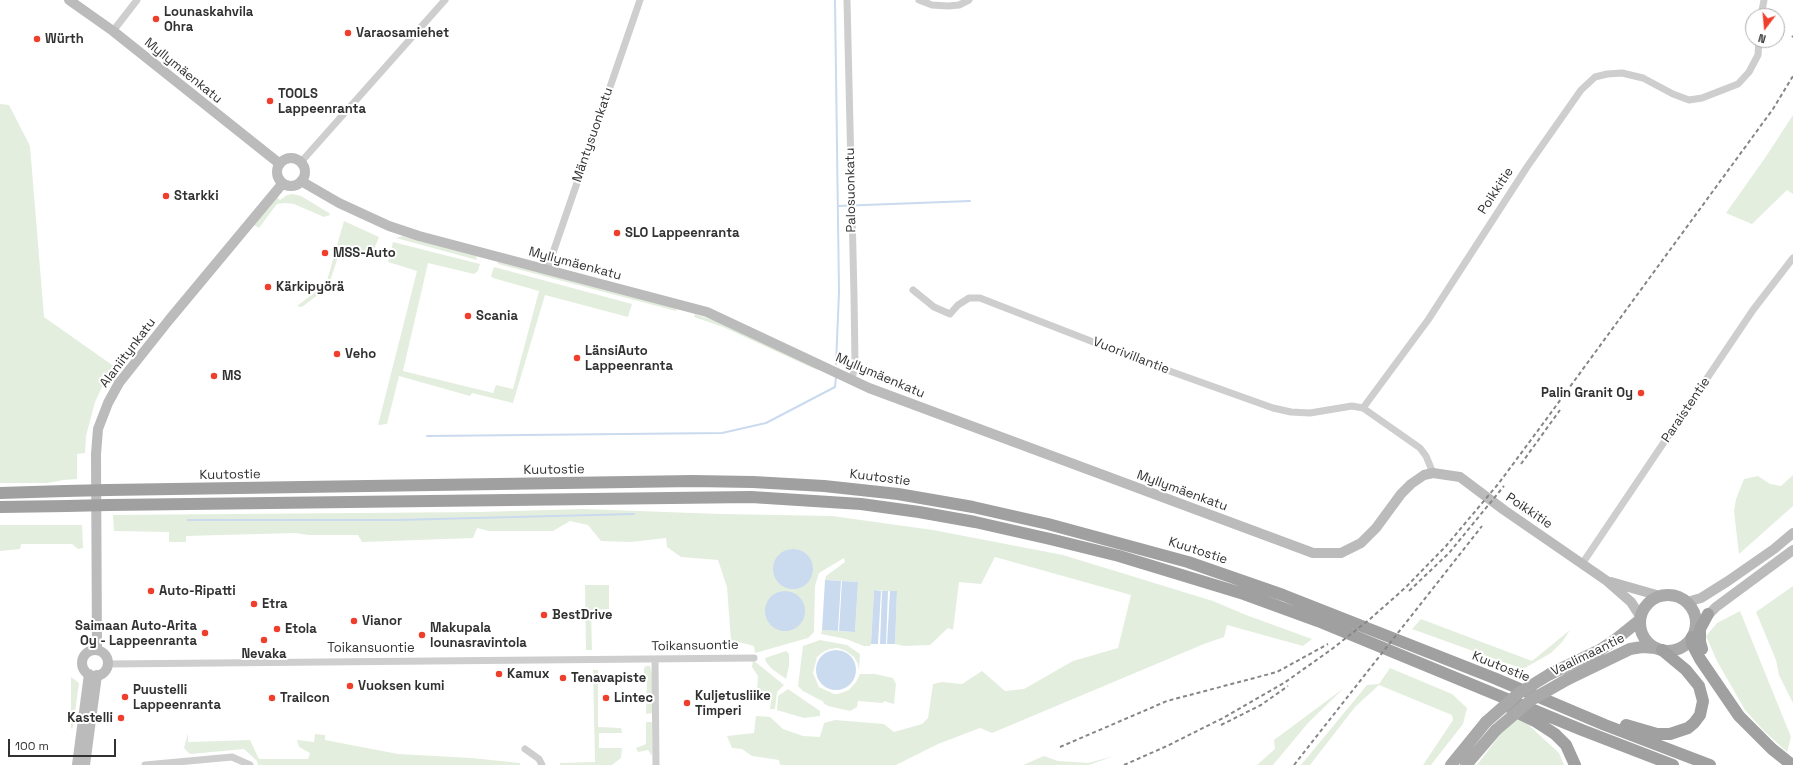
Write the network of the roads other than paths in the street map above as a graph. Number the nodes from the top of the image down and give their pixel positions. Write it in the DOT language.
graph roads {
  1 [pos="69,0"];
  2 [pos="137,0"];
  3 [pos="445,0"];
  4 [pos="640,0"];
  5 [pos="847,0"];
  6 [pos="919,0"];
  7 [pos="969,0"];
  8 [pos="113,31"];
  9 [pos="1759,48"];
  10 [pos="301,162"];
  11 [pos="280,164"];
  12 [pos="302,181"];
  13 [pos="283,183"];
  14 [pos="1793,258"];
  15 [pos="547,270"];
  16 [pos="913,290"];
  17 [pos="852,380"];
  18 [pos="1363,408"];
  19 [pos="1428,474"];
  20 [pos="0,492"];
  21 [pos="0,508"];
  22 [pos="1793,533"];
  23 [pos="1793,550"];
  24 [pos="1582,564"];
  25 [pos="1607,580"];
  26 [pos="1660,596"];
  27 [pos="1687,602"];
  28 [pos="1708,614"];
  29 [pos="1640,618"];
  30 [pos="1318,621"];
  31 [pos="1693,633"];
  32 [pos="1659,649"];
  33 [pos="97,650"];
  34 [pos="754,658"];
  35 [pos="656,659"];
  36 [pos="108,664"];
  37 [pos="93,675"];
  38 [pos="1494,678"];
  39 [pos="1760,739"];
  40 [pos="525,748"];
  41 [pos="77,765"];
  42 [pos="85,765"];
  43 [pos="146,765"];
  44 [pos="250,765"];
  45 [pos="542,765"];
  46 [pos="656,765"];
  47 [pos="1451,765"];
  48 [pos="1466,765"];
  49 [pos="1575,765"];
  50 [pos="1673,765"];
  51 [pos="1710,765"];
  52 [pos="1792,765"];
  1 -- 8 [label="main road, Myllymäenkatu"];
  2 -- 8 [label="street"];
  3 -- 10 [label="street"];
  4 -- 15 [label="street, Mäntysuonkatu"];
  5 -- 17 [label="street, Palosuonkatu"];
  6 -- 7 [label="street"];
  8 -- 11 [label="main road, Myllymäenkatu"];
  9 -- 18 [label="street, Poikkitie"];
  10 -- 11 [label="main road"];
  10 -- 12 [label="main road"];
  11 -- 13 [label="main road"];
  12 -- 13 [label="main road"];
  12 -- 15 [label="main road, Myllymäenkatu"];
  13 -- 33 [label="main road, Alaniitynkatu"];
  14 -- 24 [label="street, Paraistentie"];
  15 -- 17 [label="main road, Myllymäenkatu"];
  16 -- 18 [label="street, Vuorivillantie"];
  17 -- 19 [label="main road, Myllymäenkatu"];
  18 -- 19 [label="street"];
  19 -- 24 [label="main road, Poikkitie"];
  20 -- 38 [label="highway, Kuutostie, bridge"];
  21 -- 30 [label="highway, Kuutostie, bridge"];
  22 -- 27 [label="main road"];
  23 -- 28 [label="main road"];
  24 -- 25 [label="main road, Poikkitie"];
  25 -- 26 [label="main road, Poikkitie"];
  25 -- 29 [label="main road, Poikkitie"];
  26 -- 27 [label="main road"];
  26 -- 29 [label="main road"];
  27 -- 31 [label="main road"];
  28 -- 31 [label="main road"];
  28 -- 39 [label="highway"];
  29 -- 32 [label="main road"];
  29 -- 47 [label="main road, Vaalimaantie, bridge"];
  30 -- 49 [label="highway"];
  30 -- 50 [label="highway, Kuutostie"];
  31 -- 32 [label="main road"];
  31 -- 39 [label="highway"];
  32 -- 38 [label="highway"];
  32 -- 48 [label="main road, Vaalimaantie, bridge"];
  33 -- 36 [label="main road"];
  33 -- 37 [label="main road"];
  34 -- 35 [label="street, Toikansuontie"];
  35 -- 36 [label="street, Toikansuontie"];
  35 -- 46 [label="street"];
  36 -- 37 [label="main road"];
  37 -- 41 [label="main road"];
  37 -- 42 [label="main road"];
  38 -- 51 [label="highway, Kuutostie"];
  39 -- 52 [label="highway"];
  40 -- 45 [label="street"];
  43 -- 44 [label="street"];
}
